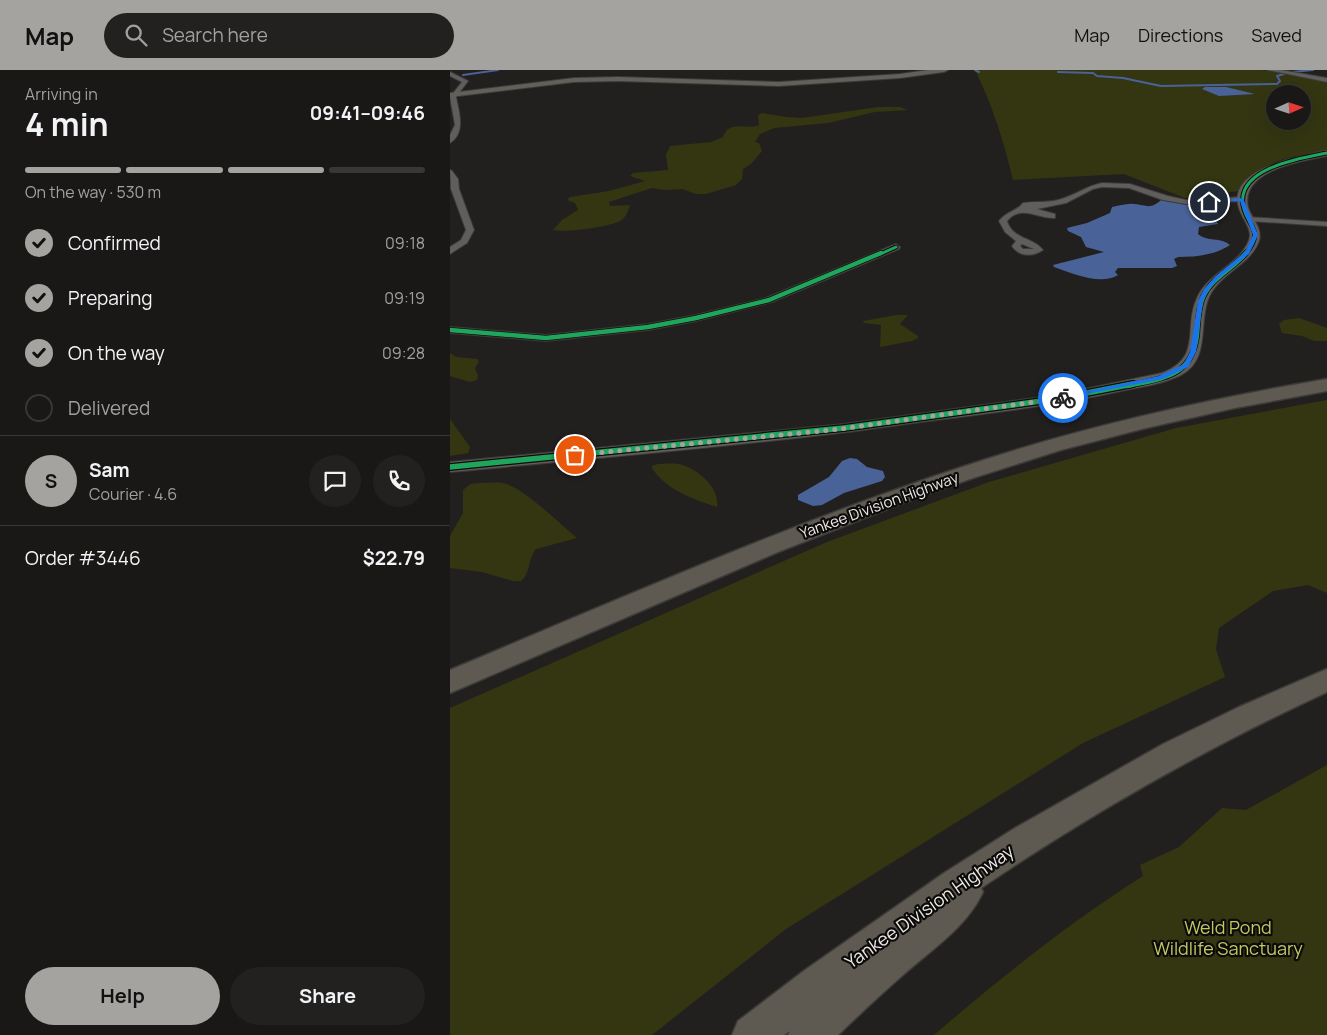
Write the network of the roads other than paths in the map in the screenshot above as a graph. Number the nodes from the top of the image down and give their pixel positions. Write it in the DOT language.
graph roads {
  1 [pos="944,70"];
  2 [pos="1270,70"];
  3 [pos="450,74"];
  4 [pos="1327,80"];
  5 [pos="452,95"];
  6 [pos="450,141"];
  7 [pos="1327,154"];
  8 [pos="450,172"];
  9 [pos="1242,199"];
  10 [pos="1024,208"];
  11 [pos="1052,216"];
  12 [pos="1249,219"];
  13 [pos="1327,224"];
  14 [pos="1020,242"];
  15 [pos="896,247"];
  16 [pos="450,251"];
  17 [pos="450,330"];
  18 [pos="1327,385"];
  19 [pos="450,467"];
  20 [pos="484,668"];
  21 [pos="450,674"];
  22 [pos="1327,680"];
  23 [pos="450,682"];
  24 [pos="995,860"];
  25 [pos="752,1035"];
  26 [pos="808,1035"];
  1 -- 5 [label="main road"];
  2 -- 4 [label="street"];
  3 -- 5 [label="street"];
  5 -- 6 [label="street"];
  7 -- 9 [label="street"];
  8 -- 16 [label="street"];
  9 -- 10 [label="street"];
  9 -- 12 [label="street"];
  10 -- 11 [label="street"];
  10 -- 14 [label="street"];
  12 -- 13 [label="street"];
  12 -- 19 [label="street"];
  15 -- 17 [label="street"];
  18 -- 20 [label="highway, Yankee Division Highway"];
  20 -- 21 [label="highway"];
  20 -- 23 [label="highway, Yankee Division Highway"];
  22 -- 24 [label="highway, Yankee Division Highway"];
  24 -- 25 [label="highway, Yankee Division Highway"];
  24 -- 26 [label="highway"];
}
